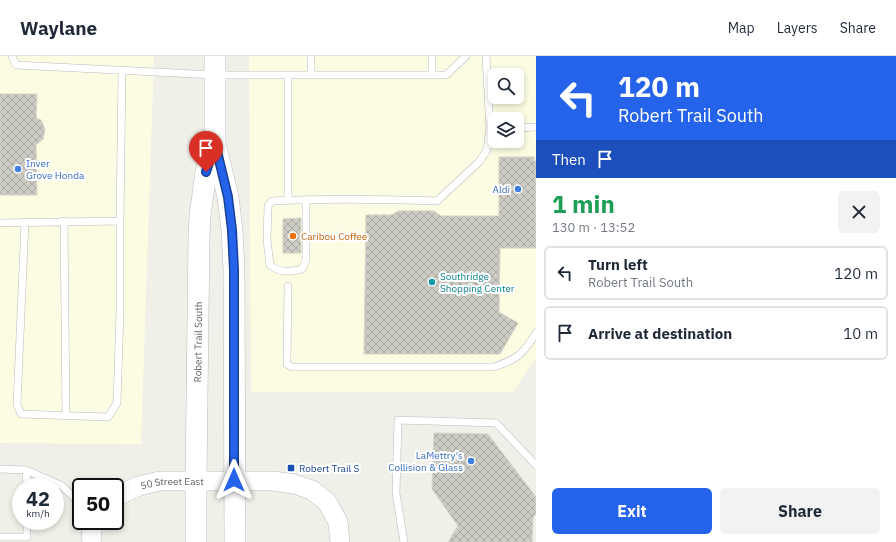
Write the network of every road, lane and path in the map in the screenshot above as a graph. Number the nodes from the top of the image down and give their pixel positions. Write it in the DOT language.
graph roads {
  1 [pos="12,56"];
  2 [pos="311,56"];
  3 [pos="432,56"];
  4 [pos="466,56"];
  5 [pos="486,56"];
  6 [pos="215,65"];
  7 [pos="122,71"];
  8 [pos="288,75"];
  9 [pos="311,75"];
  10 [pos="432,75"];
  11 [pos="491,112"];
  12 [pos="524,128"];
  13 [pos="536,128"];
  14 [pos="215,143"];
  15 [pos="488,146"];
  16 [pos="288,200"];
  17 [pos="306,200"];
  18 [pos="120,221"];
  19 [pos="25,222"];
  20 [pos="64,222"];
  21 [pos="0,223"];
  22 [pos="288,286"];
  23 [pos="536,333"];
  24 [pos="66,416"];
  25 [pos="536,465"];
  26 [pos="0,469"];
  27 [pos="26,470"];
  28 [pos="26,478"];
  29 [pos="196,480"];
  30 [pos="234,480"];
  31 [pos="124,494"];
  32 [pos="72,495"];
  33 [pos="27,530"];
  34 [pos="92,530"];
  35 [pos="0,537"];
  36 [pos="92,542"];
  37 [pos="196,542"];
  38 [pos="235,542"];
  39 [pos="340,542"];
  40 [pos="404,542"];
  1 -- 7 [label="lane"];
  2 -- 9 [label="lane"];
  3 -- 10 [label="lane"];
  4 -- 10 [label="lane"];
  5 -- 11 [label="lane"];
  6 -- 7 [label="lane"];
  6 -- 8 [label="lane"];
  6 -- 14 [label="main road, Robert Trail South"];
  7 -- 18 [label="lane"];
  8 -- 9 [label="lane"];
  8 -- 16 [label="lane"];
  9 -- 10 [label="lane"];
  12 -- 13 [label="lane"];
  14 -- 29 [label="main road, Robert Trail South"];
  14 -- 30 [label="main road, Robert Trail South"];
  15 -- 17 [label="lane"];
  16 -- 17 [label="lane"];
  16 -- 17 [label="lane"];
  18 -- 20 [label="lane"];
  18 -- 24 [label="lane"];
  19 -- 20 [label="lane"];
  19 -- 21 [label="lane"];
  19 -- 24 [label="lane"];
  20 -- 24 [label="lane"];
  22 -- 23 [label="lane"];
  25 -- 40 [label="lane"];
  26 -- 27 [label="lane"];
  27 -- 28 [label="lane"];
  27 -- 32 [label="lane"];
  29 -- 30 [label="street, 50 Street East"];
  29 -- 31 [label="street, 50 Street East"];
  29 -- 37 [label="main road, Robert Trail South"];
  30 -- 38 [label="main road, Robert Trail South"];
  30 -- 39 [label="street, 50 Street East"];
  33 -- 35 [label="lane"];
  34 -- 36 [label="street"];
}
